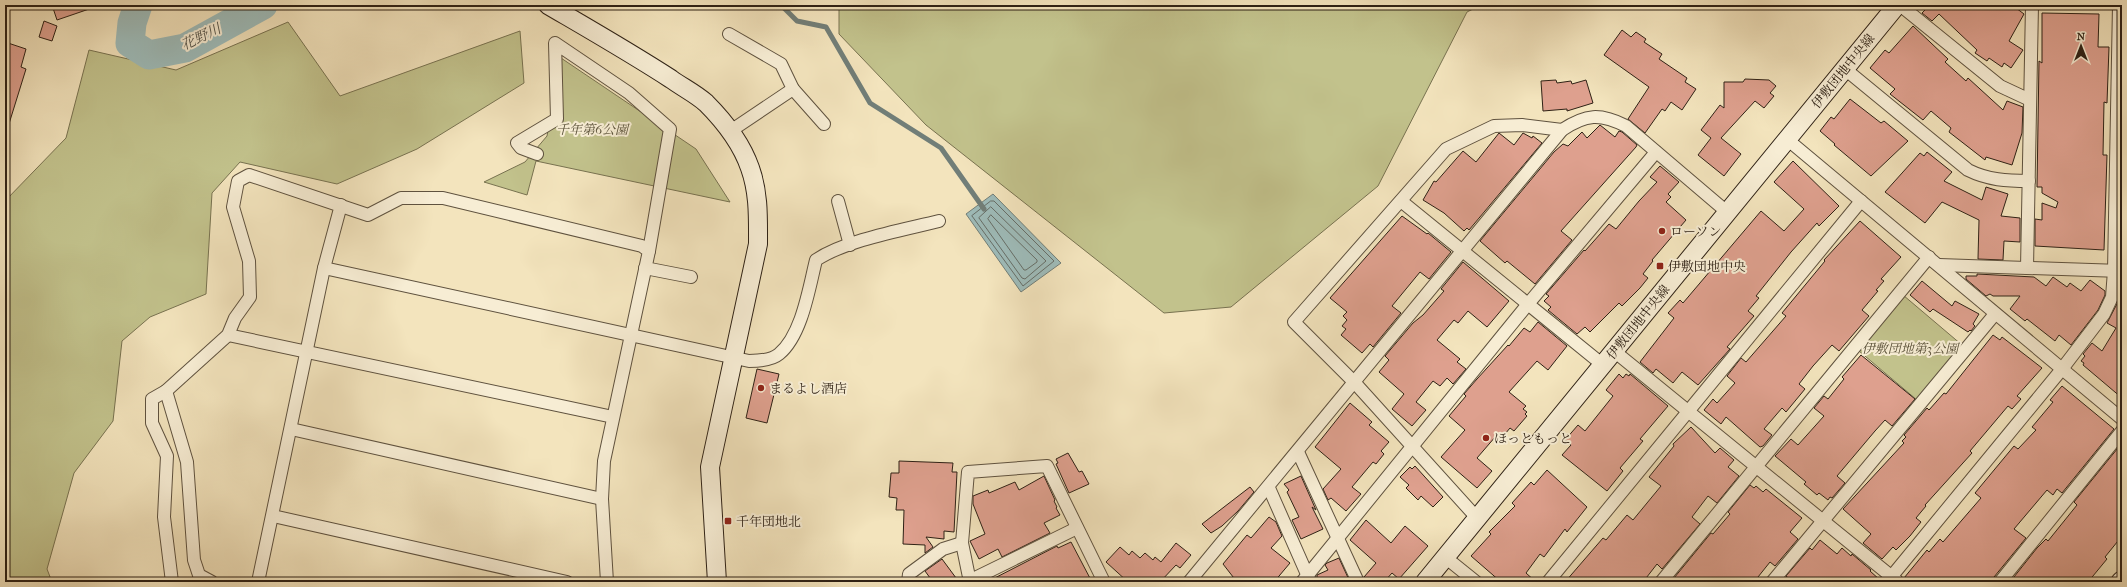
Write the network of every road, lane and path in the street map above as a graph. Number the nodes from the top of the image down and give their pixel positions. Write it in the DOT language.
graph roads {
  1 [pos="548,5"];
  2 [pos="1898,5"];
  3 [pos="2032,5"];
  4 [pos="2119,5"];
  5 [pos="729,34"];
  6 [pos="1845,69"];
  7 [pos="793,89"];
  8 [pos="2030,100"];
  9 [pos="824,124"];
  10 [pos="1562,130"];
  11 [pos="729,132"];
  12 [pos="1788,140"];
  13 [pos="1656,152"];
  14 [pos="538,154"];
  15 [pos="2029,181"];
  16 [pos="838,201"];
  17 [pos="1401,201"];
  18 [pos="1861,201"];
  19 [pos="341,206"];
  20 [pos="1727,212"];
  21 [pos="938,221"];
  22 [pos="850,245"];
  23 [pos="649,251"];
  24 [pos="1462,251"];
  25 [pos="1929,257"];
  26 [pos="1938,265"];
  27 [pos="324,268"];
  28 [pos="646,268"];
  29 [pos="2027,268"];
  30 [pos="2118,271"];
  31 [pos="691,277"];
  32 [pos="1528,304"];
  33 [pos="1995,314"];
  34 [pos="228,335"];
  35 [pos="630,335"];
  36 [pos="1614,351"];
  37 [pos="307,353"];
  38 [pos="734,358"];
  39 [pos="1602,365"];
  40 [pos="2062,369"];
  41 [pos="1355,383"];
  42 [pos="166,391"];
  43 [pos="1689,411"];
  44 [pos="613,417"];
  45 [pos="2122,419"];
  46 [pos="291,429"];
  47 [pos="2122,431"];
  48 [pos="1412,446"];
  49 [pos="1298,452"];
  50 [pos="1756,466"];
  51 [pos="1269,488"];
  52 [pos="602,499"];
  53 [pos="273,516"];
  54 [pos="1478,518"];
  55 [pos="1822,520"];
  56 [pos="1077,528"];
  57 [pos="1338,538"];
  58 [pos="962,543"];
  59 [pos="1445,557"];
  60 [pos="1306,580"];
  61 [pos="1892,580"];
  62 [pos="172,582"];
  63 [pos="212,582"];
  64 [pos="258,582"];
  65 [pos="567,582"];
  66 [pos="607,582"];
  67 [pos="717,582"];
  68 [pos="908,582"];
  69 [pos="969,582"];
  70 [pos="1104,582"];
  71 [pos="1190,582"];
  72 [pos="1358,582"];
  73 [pos="1424,582"];
  74 [pos="1476,582"];
  75 [pos="1548,582"];
  76 [pos="1660,582"];
  77 [pos="1772,582"];
  78 [pos="2000,582"];
  1 -- 11 [label="street"];
  2 -- 6 [label="street, 伊敷団地中央線"];
  2 -- 8 [label="street"];
  3 -- 8 [label="street"];
  4 -- 30 [label="street"];
  5 -- 7 [label="street"];
  6 -- 12 [label="street, 伊敷団地中央線"];
  6 -- 15 [label="street"];
  7 -- 9 [label="street"];
  7 -- 11 [label="street"];
  8 -- 15 [label="street"];
  10 -- 13 [label="street"];
  10 -- 17 [label="street"];
  10 -- 24 [label="street"];
  11 -- 38 [label="street"];
  12 -- 18 [label="street"];
  12 -- 20 [label="street, 伊敷団地中央線"];
  13 -- 20 [label="street"];
  13 -- 32 [label="street"];
  14 -- 23 [label="street"];
  15 -- 29 [label="street"];
  16 -- 22 [label="street"];
  17 -- 24 [label="street"];
  17 -- 41 [label="street"];
  18 -- 25 [label="street"];
  18 -- 43 [label="street"];
  19 -- 23 [label="street"];
  19 -- 27 [label="street"];
  19 -- 34 [label="street"];
  20 -- 36 [label="street, 伊敷団地中央線"];
  21 -- 22 [label="street"];
  22 -- 38 [label="street"];
  23 -- 28 [label="street"];
  24 -- 32 [label="street"];
  24 -- 41 [label="street"];
  25 -- 26 [label="street"];
  25 -- 50 [label="street"];
  26 -- 29 [label="street"];
  26 -- 33 [label="street"];
  27 -- 35 [label="street"];
  27 -- 37 [label="street"];
  28 -- 31 [label="street"];
  28 -- 35 [label="street"];
  29 -- 30 [label="street"];
  30 -- 40 [label="street"];
  32 -- 39 [label="street"];
  32 -- 48 [label="street"];
  33 -- 40 [label="street"];
  33 -- 55 [label="street"];
  34 -- 37 [label="street"];
  34 -- 42 [label="street"];
  35 -- 38 [label="street"];
  35 -- 44 [label="street"];
  36 -- 39 [label="street, 伊敷団地中央線"];
  36 -- 43 [label="street"];
  37 -- 44 [label="street"];
  37 -- 46 [label="street"];
  38 -- 67 [label="street"];
  39 -- 54 [label="street, 伊敷団地中央線"];
  40 -- 45 [label="street"];
  40 -- 61 [label="street"];
  41 -- 48 [label="street"];
  41 -- 49 [label="street"];
  42 -- 62 [label="street"];
  42 -- 63 [label="street"];
  43 -- 50 [label="street"];
  43 -- 75 [label="street"];
  44 -- 52 [label="street"];
  46 -- 52 [label="street"];
  46 -- 53 [label="street"];
  47 -- 78 [label="street"];
  48 -- 54 [label="street"];
  48 -- 57 [label="street"];
  49 -- 51 [label="street"];
  49 -- 57 [label="street"];
  50 -- 55 [label="street"];
  50 -- 76 [label="street"];
  51 -- 60 [label="street"];
  51 -- 71 [label="street"];
  52 -- 66 [label="street"];
  53 -- 64 [label="street"];
  53 -- 65 [label="street"];
  54 -- 59 [label="street, 伊敷団地中央線"];
  55 -- 61 [label="street"];
  55 -- 77 [label="street"];
  56 -- 58 [label="street"];
  56 -- 69 [label="street"];
  56 -- 70 [label="street"];
  57 -- 60 [label="street"];
  57 -- 72 [label="street"];
  58 -- 68 [label="street"];
  58 -- 69 [label="street"];
  59 -- 73 [label="street, 伊敷団地中央線"];
  59 -- 74 [label="street"];
}
